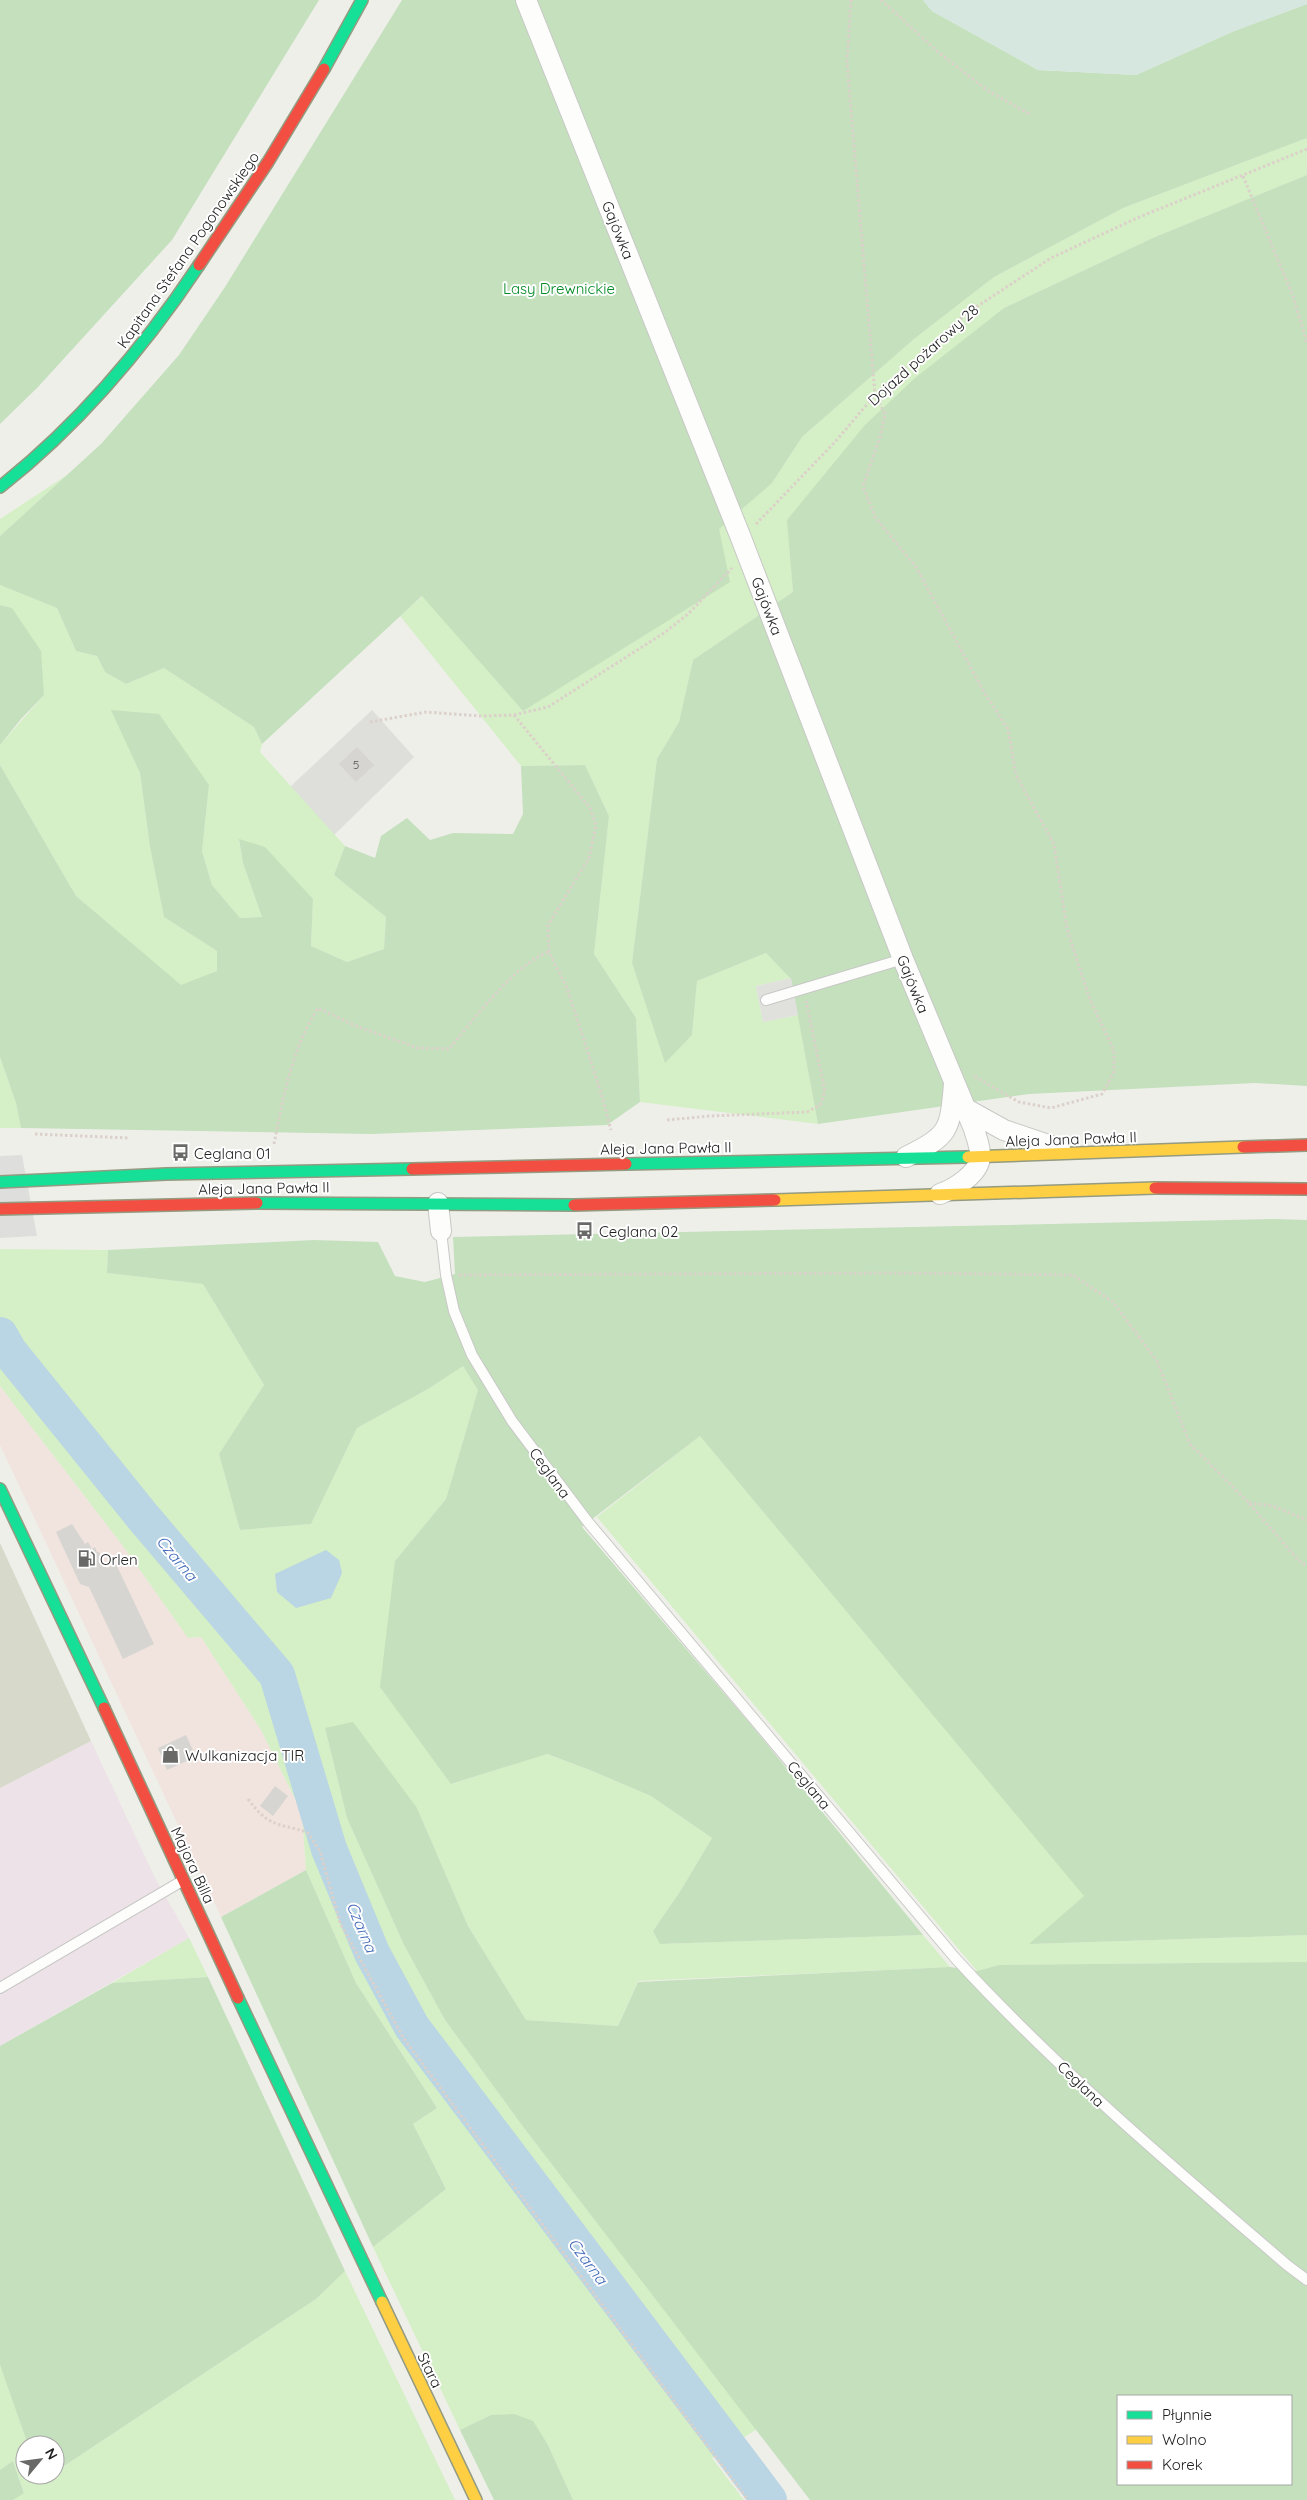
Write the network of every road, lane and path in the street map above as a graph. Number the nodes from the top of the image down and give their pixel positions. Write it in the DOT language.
graph roads {
  1 [pos="362,0"];
  2 [pos="526,0"];
  3 [pos="851,0"];
  4 [pos="881,0"];
  5 [pos="1031,115"];
  6 [pos="1307,149"];
  7 [pos="1243,176"];
  8 [pos="1307,343"];
  9 [pos="875,395"];
  10 [pos="0,487"];
  11 [pos="743,545"];
  12 [pos="514,716"];
  13 [pos="370,722"];
  14 [pos="548,952"];
  15 [pos="903,959"];
  16 [pos="803,989"];
  17 [pos="766,1000"];
  18 [pos="954,1082"];
  19 [pos="966,1109"];
  20 [pos="667,1120"];
  21 [pos="611,1130"];
  22 [pos="35,1134"];
  23 [pos="129,1138"];
  24 [pos="274,1144"];
  25 [pos="1307,1145"];
  26 [pos="1076,1154"];
  27 [pos="980,1157"];
  28 [pos="905,1158"];
  29 [pos="0,1182"];
  30 [pos="1307,1189"];
  31 [pos="936,1195"];
  32 [pos="438,1203"];
  33 [pos="0,1209"];
  34 [pos="441,1231"];
  35 [pos="446,1275"];
  36 [pos="0,1489"];
  37 [pos="1249,1503"];
  38 [pos="1307,1520"];
  39 [pos="1307,1566"];
  40 [pos="248,1799"];
  41 [pos="183,1881"];
  42 [pos="0,1988"];
  43 [pos="358,2254"];
  44 [pos="1307,2280"];
  45 [pos="476,2500"];
  46 [pos="748,2500"];
  1 -- 10 [label="main road, Kapitana Stefana Pogonowskiego"];
  2 -- 11 [label="street, Gajówka"];
  3 -- 9 [label="path"];
  4 -- 5 [label="path"];
  6 -- 7 [label="path, Dojazd pożarowy 28"];
  7 -- 8 [label="path"];
  7 -- 9 [label="path, Dojazd pożarowy 28"];
  9 -- 11 [label="path, Dojazd pożarowy 28"];
  9 -- 18 [label="path"];
  11 -- 12 [label="path, Dojazd pożarowy 28"];
  11 -- 15 [label="street, Gajówka"];
  12 -- 13 [label="path, Dojazd pożarowy 28"];
  12 -- 14 [label="path"];
  14 -- 21 [label="path"];
  14 -- 24 [label="path"];
  15 -- 16 [label="lane"];
  15 -- 18 [label="street, Gajówka"];
  16 -- 17 [label="lane"];
  16 -- 20 [label="path"];
  18 -- 19 [label="street, Gajówka"];
  18 -- 28 [label="street"];
  19 -- 26 [label="street"];
  19 -- 27 [label="street, Gajówka"];
  22 -- 23 [label="path"];
  25 -- 26 [label="main road, Aleja Jana Pawła II"];
  26 -- 27 [label="main road, Aleja Jana Pawła II"];
  27 -- 28 [label="main road, Aleja Jana Pawła II"];
  27 -- 31 [label="street"];
  28 -- 29 [label="main road, Aleja Jana Pawła II"];
  30 -- 31 [label="main road, Aleja Jana Pawła II"];
  31 -- 32 [label="main road, Aleja Jana Pawła II"];
  32 -- 33 [label="main road, Aleja Jana Pawła II"];
  32 -- 34 [label="street, Ceglana"];
  34 -- 35 [label="lane, Ceglana"];
  35 -- 37 [label="path"];
  35 -- 44 [label="lane, Ceglana"];
  36 -- 41 [label="main road, Majora Billa"];
  37 -- 38 [label="path"];
  37 -- 39 [label="path"];
  40 -- 46 [label="path"];
  41 -- 42 [label="lane"];
  41 -- 43 [label="main road, Majora Billa"];
  43 -- 45 [label="main road, Stara"];
}
